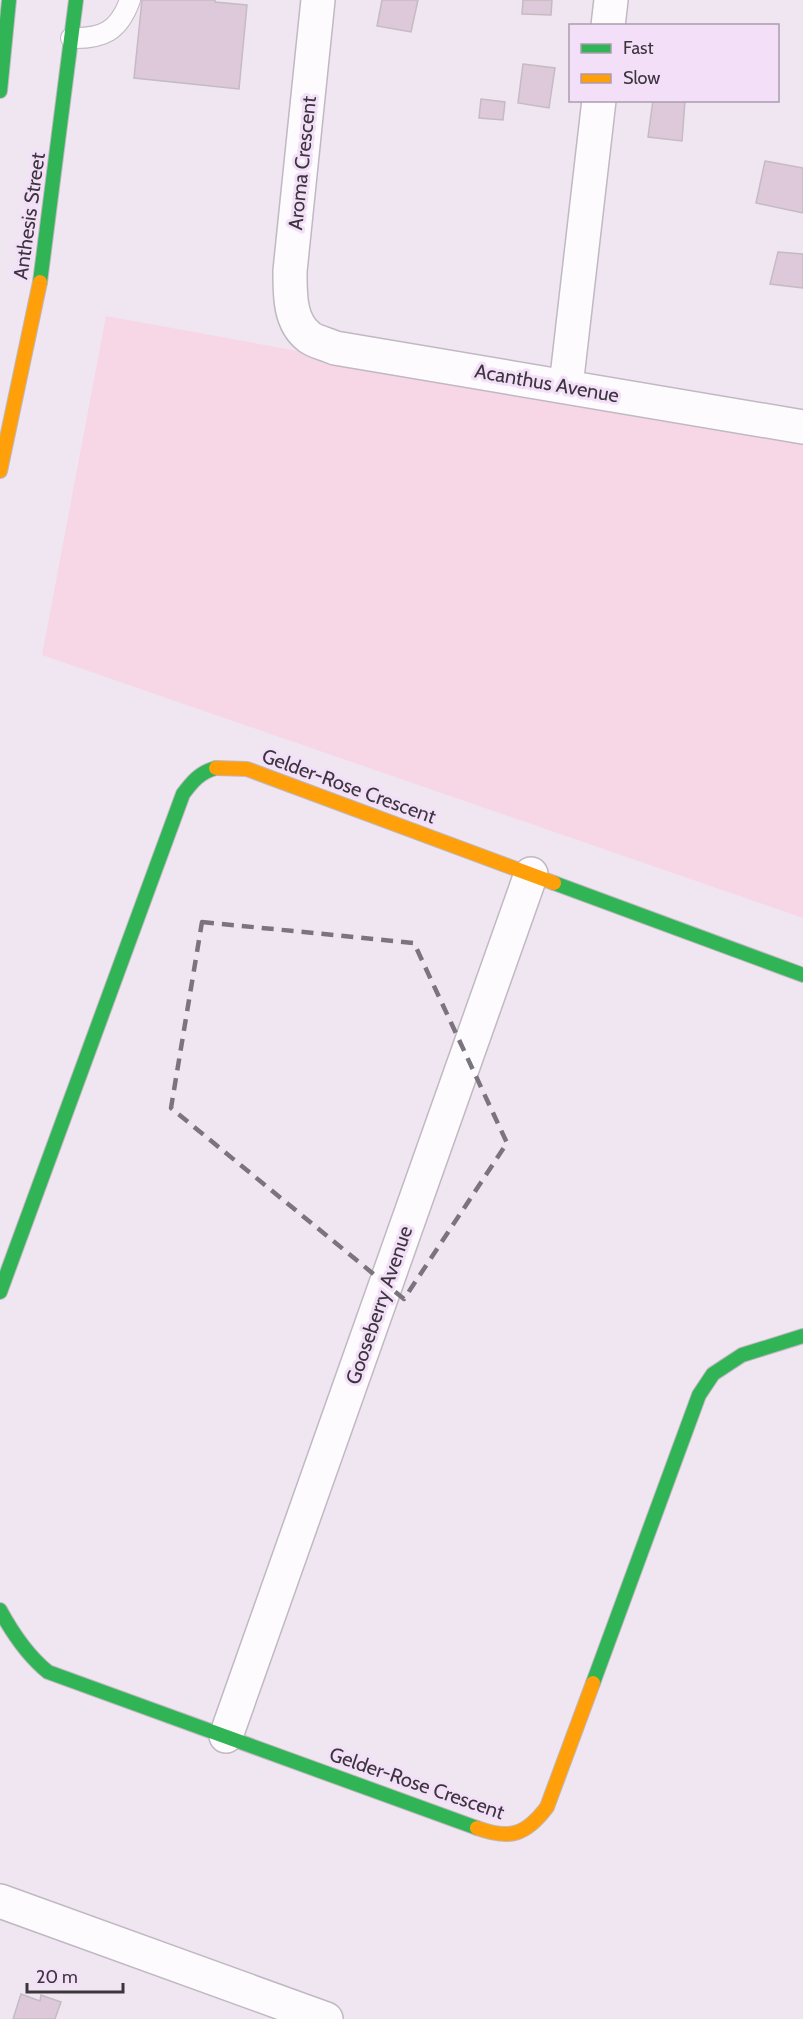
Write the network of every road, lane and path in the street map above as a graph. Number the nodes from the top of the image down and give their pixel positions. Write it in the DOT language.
graph roads {
  1 [pos="9,0"];
  2 [pos="76,0"];
  3 [pos="130,0"];
  4 [pos="318,0"];
  5 [pos="611,0"];
  6 [pos="608,24"];
  7 [pos="71,38"];
  8 [pos="0,91"];
  9 [pos="599,102"];
  10 [pos="298,324"];
  11 [pos="566,386"];
  12 [pos="803,427"];
  13 [pos="0,471"];
  14 [pos="531,874"];
  15 [pos="803,975"];
  16 [pos="0,1292"];
  17 [pos="803,1336"];
  18 [pos="0,1610"];
  19 [pos="226,1736"];
  20 [pos="0,1901"];
  21 [pos="326,2019"];
  1 -- 8 [label="street"];
  2 -- 7 [label="street, Anthesis Street"];
  3 -- 7 [label="lane"];
  4 -- 10 [label="street, Aroma Crescent"];
  5 -- 6 [label="street"];
  7 -- 13 [label="street, Anthesis Street"];
  9 -- 11 [label="street"];
  10 -- 11 [label="street, Acanthus Avenue"];
  11 -- 12 [label="street, Acanthus Avenue"];
  14 -- 15 [label="street, Gelder-Rose Crescent"];
  14 -- 16 [label="street, Gelder-Rose Crescent"];
  14 -- 19 [label="street, Gooseberry Avenue"];
  17 -- 19 [label="street, Gelder-Rose Crescent"];
  18 -- 19 [label="street, Gelder-Rose Crescent"];
  20 -- 21 [label="street"];
}
